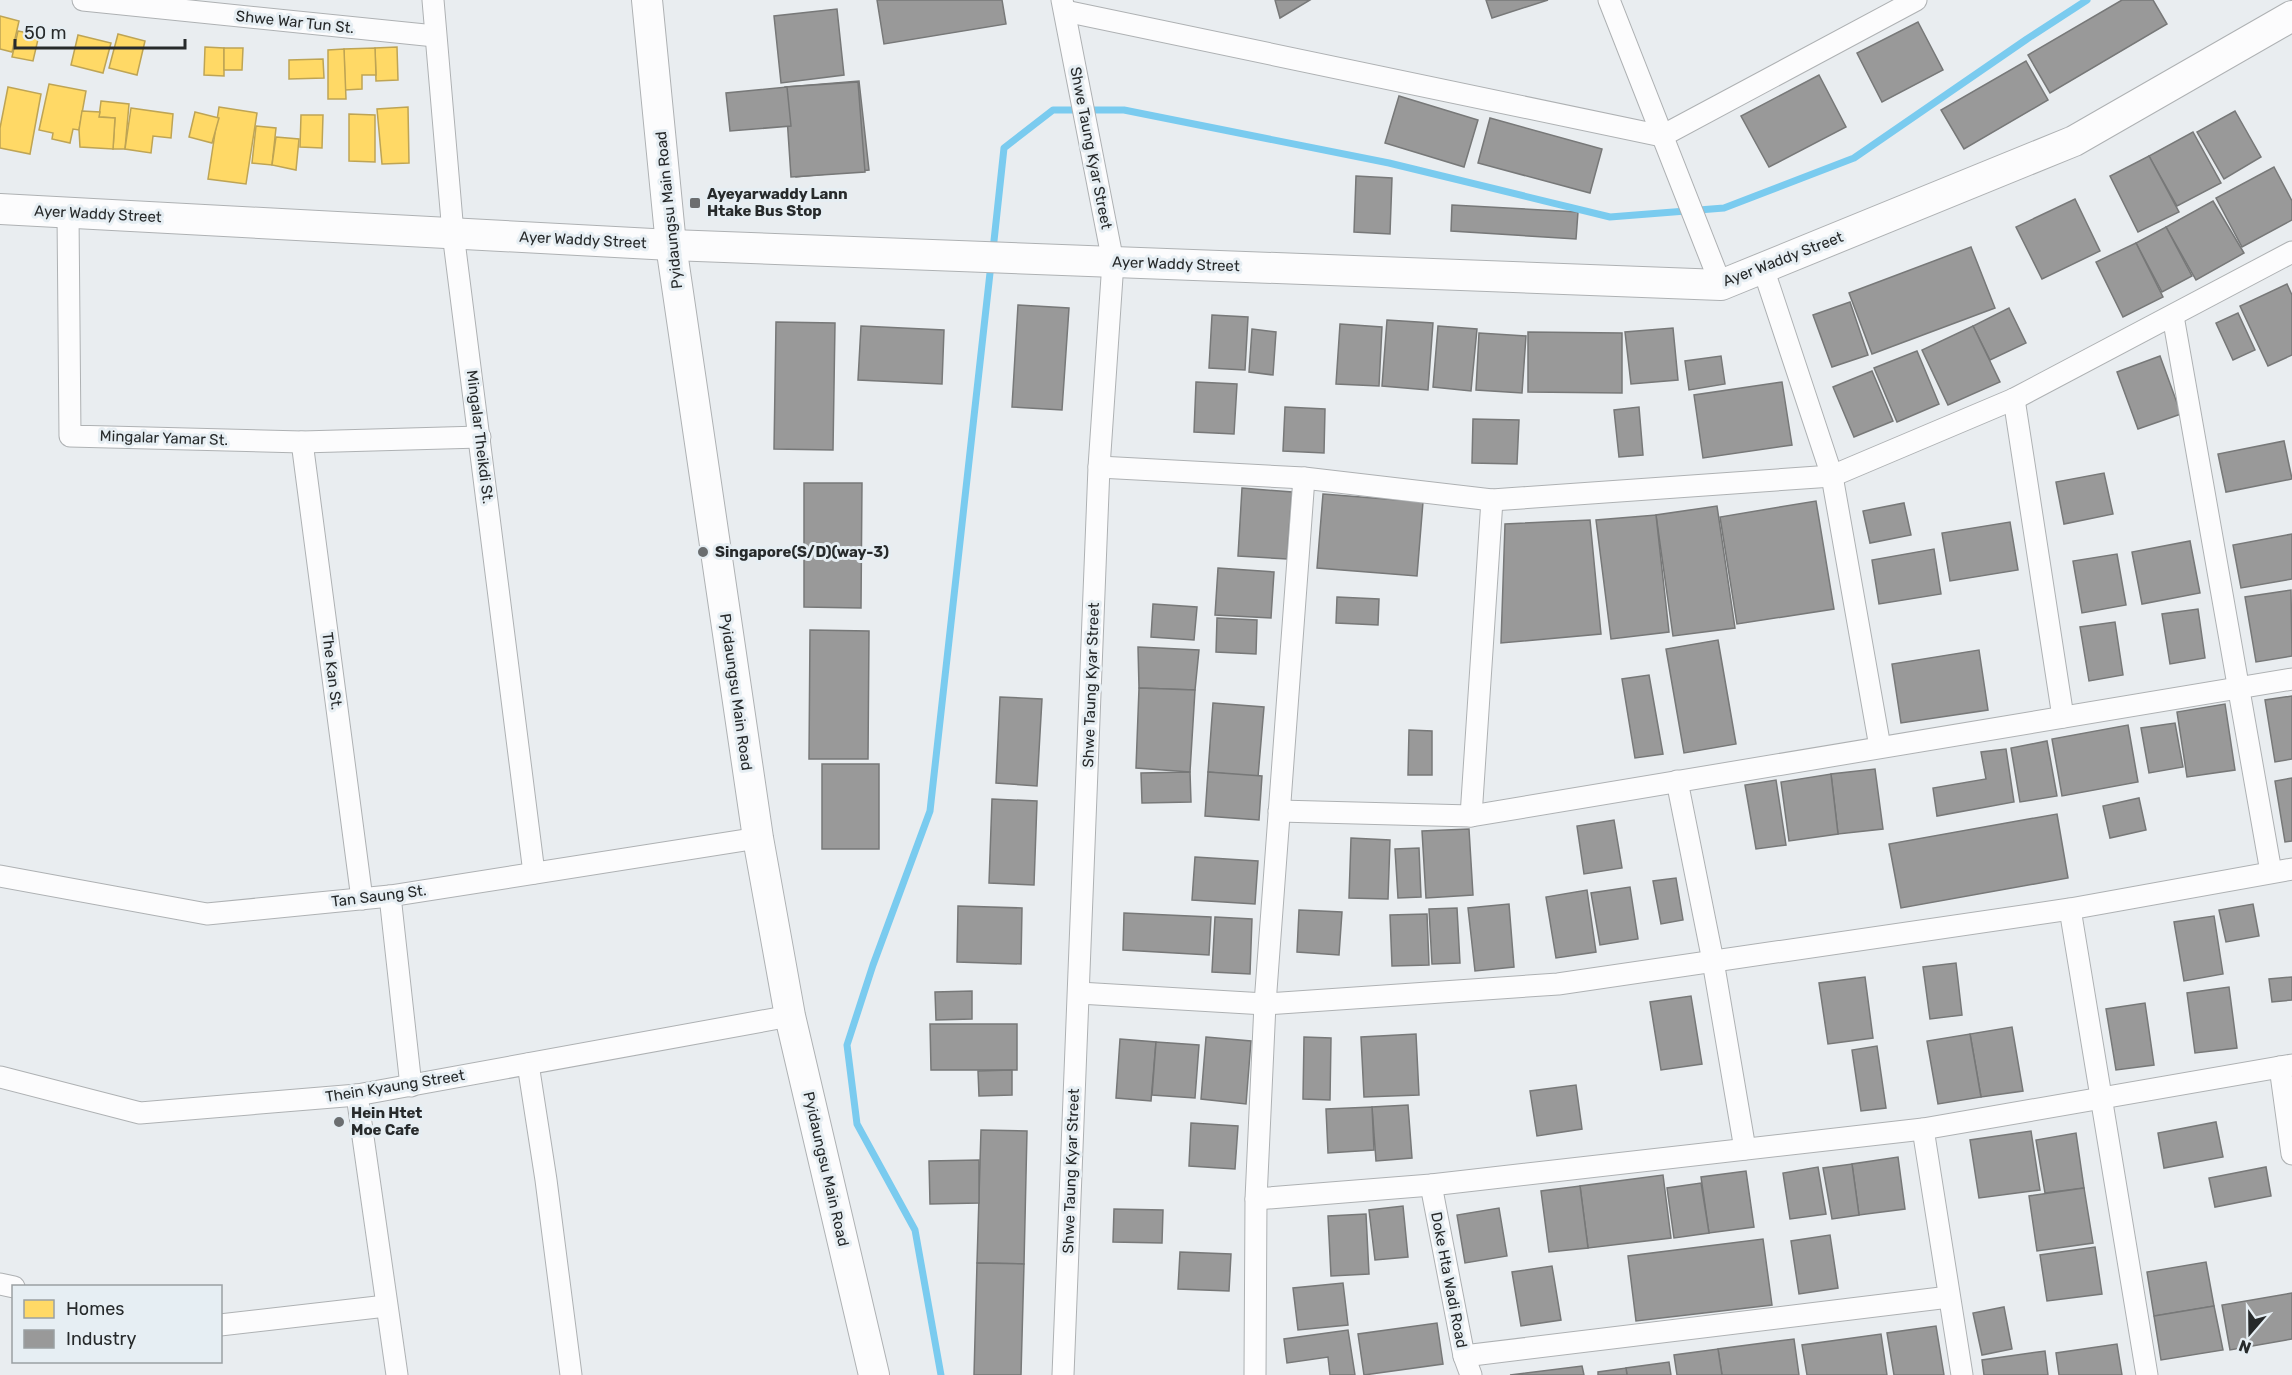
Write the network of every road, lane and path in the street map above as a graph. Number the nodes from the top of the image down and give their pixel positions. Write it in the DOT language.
graph roads {
  1 [pos="83,0"];
  2 [pos="433,0"];
  3 [pos="647,0"];
  4 [pos="1609,0"];
  5 [pos="1916,0"];
  6 [pos="1064,6"];
  7 [pos="2291,21"];
  8 [pos="435,36"];
  9 [pos="1662,136"];
  10 [pos="0,209"];
  11 [pos="68,213"];
  12 [pos="453,233"];
  13 [pos="671,244"];
  14 [pos="2292,252"];
  15 [pos="1113,262"];
  16 [pos="1763,268"];
  17 [pos="1721,285"];
  18 [pos="2174,316"];
  19 [pos="2014,399"];
  20 [pos="480,436"];
  21 [pos="302,442"];
  22 [pos="1099,467"];
  23 [pos="1832,476"];
  24 [pos="1304,478"];
  25 [pos="1492,500"];
  26 [pos="2292,679"];
  27 [pos="2240,687"];
  28 [pos="2063,717"];
  29 [pos="1880,747"];
  30 [pos="1677,781"];
  31 [pos="1279,811"];
  32 [pos="1471,816"];
  33 [pos="758,838"];
  34 [pos="2282,871"];
  35 [pos="534,873"];
  36 [pos="0,876"];
  37 [pos="390,897"];
  38 [pos="362,899"];
  39 [pos="2070,909"];
  40 [pos="1713,961"];
  41 [pos="1079,993"];
  42 [pos="1265,1004"];
  43 [pos="789,1016"];
  44 [pos="528,1064"];
  45 [pos="2286,1066"];
  46 [pos="0,1077"];
  47 [pos="411,1086"];
  48 [pos="357,1095"];
  49 [pos="2101,1098"];
  50 [pos="1923,1129"];
  51 [pos="1745,1149"];
  52 [pos="2292,1154"];
  53 [pos="1431,1185"];
  54 [pos="1256,1199"];
  55 [pos="1949,1297"];
  56 [pos="386,1306"];
  57 [pos="222,1325"];
  58 [pos="1467,1365"];
  59 [pos="397,1375"];
  60 [pos="570,1375"];
  61 [pos="874,1375"];
  62 [pos="1063,1375"];
  63 [pos="1255,1375"];
  64 [pos="1962,1375"];
  65 [pos="2147,1375"];
  1 -- 8 [label="street, Shwe War Tun St."];
  2 -- 8 [label="street, Mingalar Theikdi St."];
  3 -- 13 [label="street, Pyidaungsu Main Road"];
  4 -- 9 [label="street"];
  5 -- 9 [label="street"];
  6 -- 9 [label="street"];
  6 -- 15 [label="street, Shwe Taung Kyar Street"];
  7 -- 16 [label="street, Ayer Waddy Street"];
  8 -- 12 [label="street, Mingalar Theikdi St."];
  9 -- 17 [label="street"];
  10 -- 11 [label="street, Ayer Waddy Street"];
  11 -- 12 [label="street, Ayer Waddy Street"];
  11 -- 21 [label="street, Mingalar Yamar St."];
  12 -- 13 [label="street, Ayer Waddy Street"];
  12 -- 20 [label="street, Mingalar Theikdi St."];
  13 -- 15 [label="street, Ayer Waddy Street"];
  13 -- 33 [label="street, Pyidaungsu Main Road"];
  14 -- 18 [label="street"];
  15 -- 17 [label="street, Ayer Waddy Street"];
  15 -- 22 [label="street, Shwe Taung Kyar Street"];
  16 -- 17 [label="street, Ayer Waddy Street"];
  16 -- 23 [label="street"];
  18 -- 19 [label="street"];
  18 -- 27 [label="street"];
  19 -- 23 [label="street"];
  19 -- 28 [label="street"];
  20 -- 21 [label="street, Mingalar Yamar St."];
  20 -- 35 [label="street, Mingalar Theikdi St."];
  21 -- 38 [label="street, The Kan St."];
  22 -- 24 [label="street"];
  22 -- 41 [label="street, Shwe Taung Kyar Street"];
  23 -- 25 [label="street"];
  23 -- 29 [label="street"];
  24 -- 25 [label="street"];
  24 -- 31 [label="street"];
  25 -- 32 [label="street"];
  26 -- 27 [label="street"];
  27 -- 28 [label="street"];
  27 -- 34 [label="street"];
  28 -- 29 [label="street"];
  29 -- 30 [label="street"];
  30 -- 32 [label="street"];
  30 -- 40 [label="street"];
  31 -- 32 [label="street"];
  31 -- 42 [label="street"];
  33 -- 35 [label="street, Tan Saung St."];
  33 -- 43 [label="street, Pyidaungsu Main Road"];
  34 -- 39 [label="street"];
  35 -- 37 [label="street, Tan Saung St."];
  36 -- 38 [label="street, Tan Saung St."];
  37 -- 38 [label="street, Tan Saung St."];
  37 -- 47 [label="street"];
  39 -- 40 [label="street"];
  39 -- 49 [label="street"];
  40 -- 42 [label="street"];
  40 -- 51 [label="street"];
  41 -- 42 [label="street"];
  41 -- 62 [label="street, Shwe Taung Kyar Street"];
  42 -- 54 [label="street"];
  43 -- 44 [label="street, Thein Kyaung Street"];
  43 -- 61 [label="street, Pyidaungsu Main Road"];
  44 -- 47 [label="street, Thein Kyaung Street"];
  44 -- 60 [label="street"];
  45 -- 49 [label="street"];
  45 -- 52 [label="street"];
  46 -- 48 [label="street, Thein Kyaung Street"];
  47 -- 48 [label="street, Thein Kyaung Street"];
  48 -- 56 [label="street"];
  49 -- 50 [label="street"];
  49 -- 65 [label="street"];
  50 -- 51 [label="street"];
  50 -- 55 [label="street"];
  51 -- 53 [label="street"];
  53 -- 54 [label="street"];
  53 -- 58 [label="street, Doke Hta Wadi Road"];
  54 -- 63 [label="street"];
  55 -- 58 [label="street"];
  55 -- 64 [label="street"];
  56 -- 57 [label="street"];
  56 -- 59 [label="street"];
}
